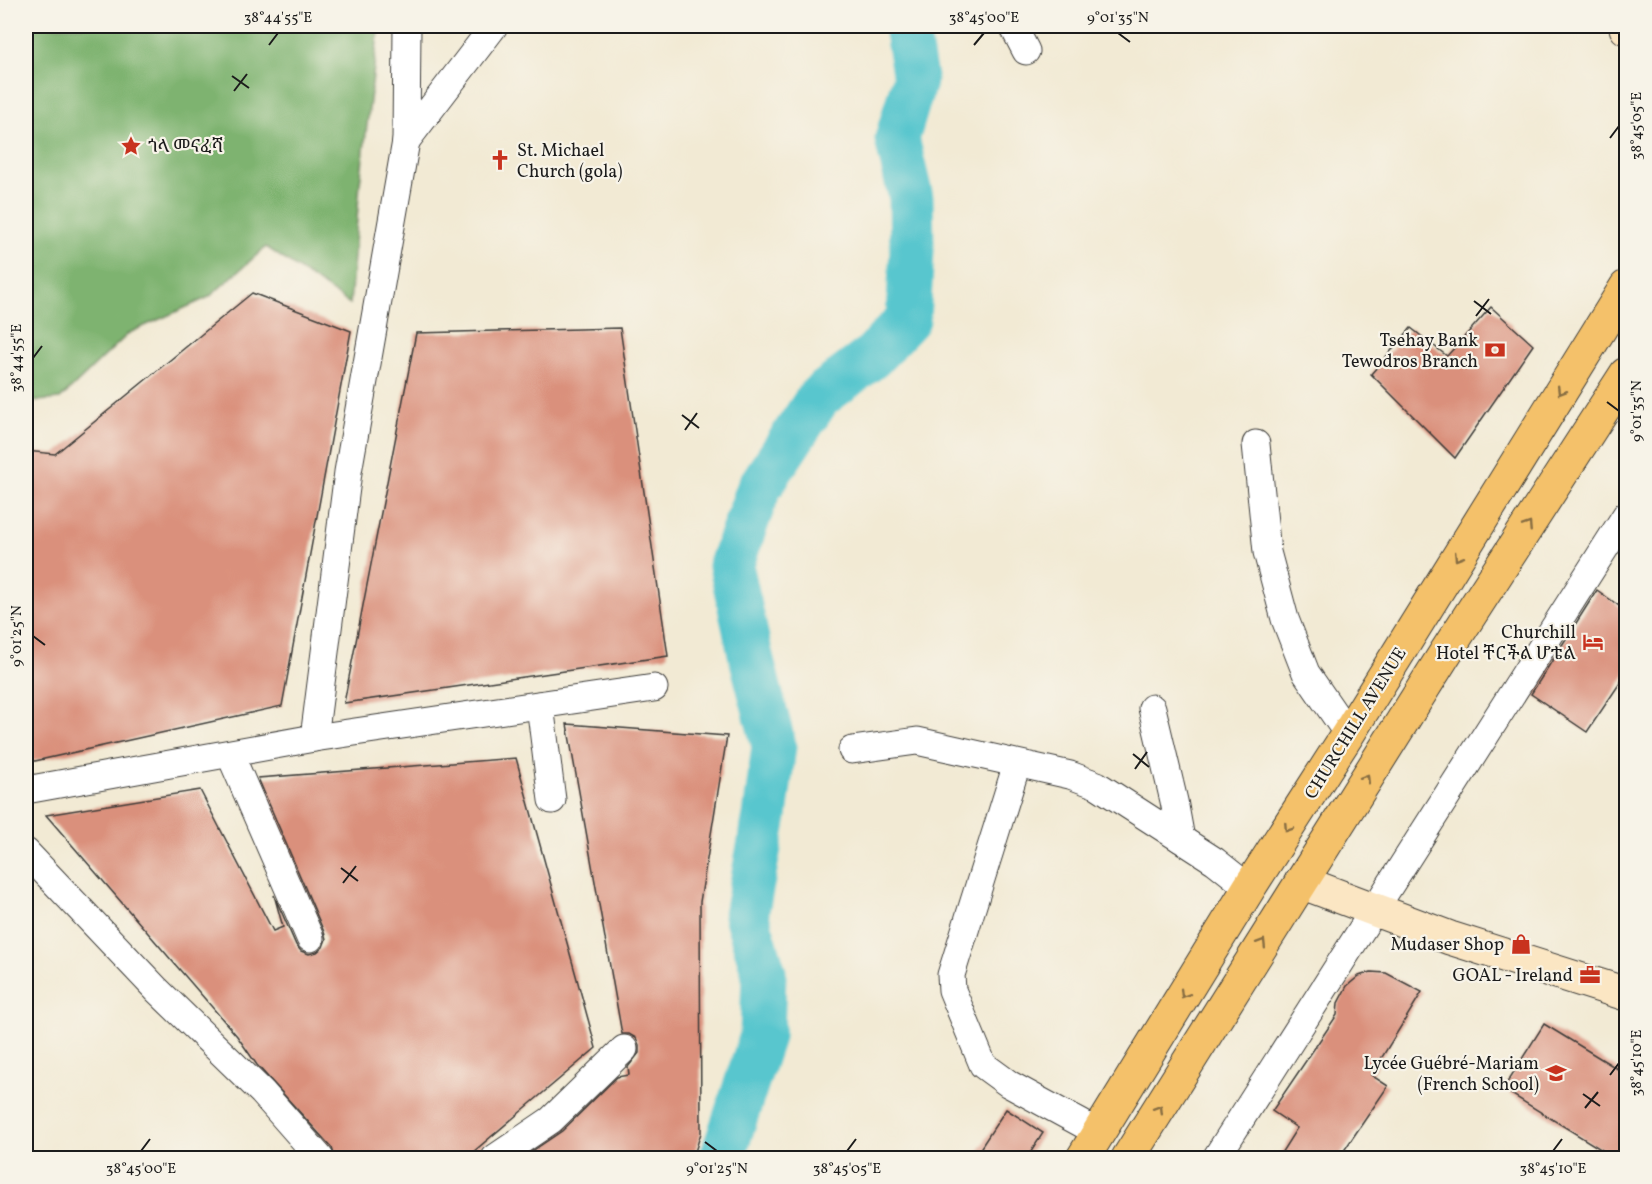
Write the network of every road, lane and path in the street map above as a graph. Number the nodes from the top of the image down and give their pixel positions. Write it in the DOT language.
graph roads {
  1 [pos="407,26"];
  2 [pos="494,26"];
  3 [pos="1013,26"];
  4 [pos="1026,51"];
  5 [pos="406,141"];
  6 [pos="1626,287"];
  7 [pos="1626,374"];
  8 [pos="1256,444"];
  9 [pos="1626,515"];
  10 [pos="654,688"];
  11 [pos="540,705"];
  12 [pos="1152,708"];
  13 [pos="1348,734"];
  14 [pos="314,738"];
  15 [pos="852,750"];
  16 [pos="230,754"];
  17 [pos="1017,764"];
  18 [pos="26,790"];
  19 [pos="552,800"];
  20 [pos="1181,839"];
  21 [pos="26,852"];
  22 [pos="1301,882"];
  23 [pos="1249,888"];
  24 [pos="1373,910"];
  25 [pos="310,938"];
  26 [pos="1626,994"];
  27 [pos="624,1049"];
  28 [pos="1091,1146"];
  29 [pos="320,1158"];
  30 [pos="495,1158"];
  31 [pos="1128,1158"];
  32 [pos="1216,1158"];
  1 -- 5 [label="street"];
  2 -- 5 [label="street"];
  3 -- 4 [label="street"];
  5 -- 14 [label="street"];
  6 -- 13 [label="main road, CHURCHILL AVENUE, one-way"];
  22 -- 7 [label="main road, one-way"];
  8 -- 13 [label="street"];
  9 -- 24 [label="street"];
  10 -- 11 [label="street"];
  11 -- 14 [label="street"];
  11 -- 19 [label="street"];
  12 -- 20 [label="street"];
  13 -- 23 [label="main road, CHURCHILL AVENUE, one-way"];
  14 -- 16 [label="street"];
  15 -- 17 [label="street"];
  16 -- 18 [label="street"];
  16 -- 25 [label="street"];
  17 -- 20 [label="street"];
  17 -- 28 [label="street"];
  20 -- 23 [label="street"];
  21 -- 29 [label="street"];
  22 -- 24 [label="main road"];
  31 -- 22 [label="main road, one-way"];
  23 -- 28 [label="main road, CHURCHILL AVENUE, one-way"];
  24 -- 26 [label="main road"];
  24 -- 32 [label="street"];
  27 -- 30 [label="street"];
}
